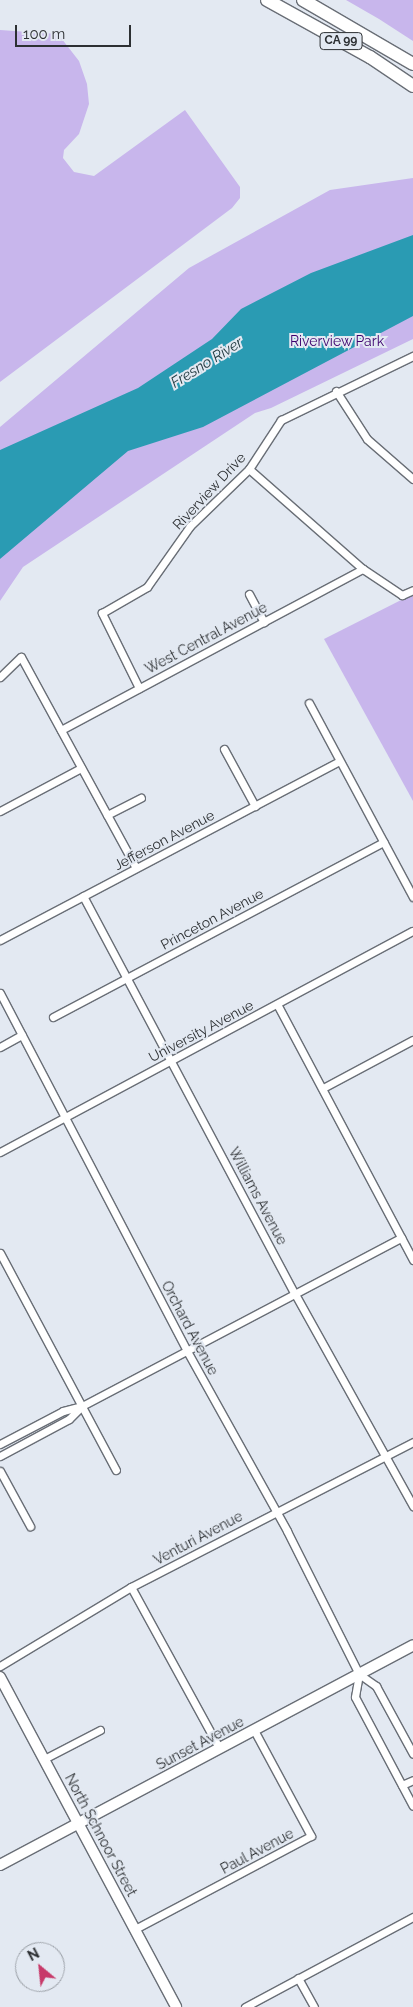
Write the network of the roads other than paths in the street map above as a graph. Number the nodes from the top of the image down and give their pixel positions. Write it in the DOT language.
graph roads {
  1 [pos="267,0"];
  2 [pos="303,0"];
  3 [pos="413,64"];
  4 [pos="413,86"];
  5 [pos="413,356"];
  6 [pos="336,391"];
  7 [pos="249,470"];
  8 [pos="413,479"];
  9 [pos="363,569"];
  10 [pos="413,590"];
  11 [pos="249,594"];
  12 [pos="264,622"];
  13 [pos="0,677"];
  14 [pos="139,688"];
  15 [pos="309,703"];
  16 [pos="61,730"];
  17 [pos="224,749"];
  18 [pos="339,761"];
  19 [pos="82,768"];
  20 [pos="141,798"];
  21 [pos="255,806"];
  22 [pos="0,811"];
  23 [pos="107,815"];
  24 [pos="383,842"];
  25 [pos="136,868"];
  26 [pos="83,896"];
  27 [pos="413,897"];
  28 [pos="413,932"];
  29 [pos="0,940"];
  30 [pos="127,978"];
  31 [pos="0,994"];
  32 [pos="277,1004"];
  33 [pos="53,1017"];
  34 [pos="22,1035"];
  35 [pos="413,1040"];
  36 [pos="0,1046"];
  37 [pos="172,1060"];
  38 [pos="323,1088"];
  39 [pos="64,1118"];
  40 [pos="0,1152"];
  41 [pos="401,1238"];
  42 [pos="0,1253"];
  43 [pos="413,1260"];
  44 [pos="295,1294"];
  45 [pos="187,1351"];
  46 [pos="82,1406"];
  47 [pos="413,1442"];
  48 [pos="0,1444"];
  49 [pos="0,1456"];
  50 [pos="386,1457"];
  51 [pos="116,1470"];
  52 [pos="0,1471"];
  53 [pos="413,1506"];
  54 [pos="277,1511"];
  55 [pos="30,1526"];
  56 [pos="132,1587"];
  57 [pos="413,1645"];
  58 [pos="0,1666"];
  59 [pos="359,1674"];
  60 [pos="0,1677"];
  61 [pos="100,1730"];
  62 [pos="254,1730"];
  63 [pos="220,1748"];
  64 [pos="413,1754"];
  65 [pos="44,1759"];
  66 [pos="413,1780"];
  67 [pos="402,1785"];
  68 [pos="413,1806"];
  69 [pos="79,1823"];
  70 [pos="0,1865"];
  71 [pos="413,1917"];
  72 [pos="135,1929"];
  73 [pos="298,1978"];
  74 [pos="176,2007"];
  75 [pos="245,2007"];
  76 [pos="314,2007"];
  1 -- 4 [label="highway, CA 99"];
  2 -- 3 [label="highway, CA 99"];
  5 -- 6 [label="street, Riverview Drive"];
  6 -- 7 [label="street, Riverview Drive"];
  6 -- 8 [label="street"];
  7 -- 9 [label="street"];
  7 -- 14 [label="street, Riverview Drive"];
  9 -- 10 [label="street"];
  9 -- 12 [label="street, West Central Avenue"];
  11 -- 12 [label="street"];
  12 -- 14 [label="street, West Central Avenue"];
  13 -- 16 [label="street"];
  14 -- 16 [label="street, West Central Avenue"];
  15 -- 18 [label="street"];
  16 -- 19 [label="street"];
  17 -- 21 [label="street"];
  18 -- 21 [label="street, Jefferson Avenue"];
  18 -- 24 [label="street"];
  19 -- 22 [label="street"];
  19 -- 23 [label="street"];
  20 -- 23 [label="street"];
  21 -- 25 [label="street, Jefferson Avenue"];
  23 -- 25 [label="street"];
  24 -- 27 [label="street"];
  24 -- 30 [label="street, Princeton Avenue"];
  25 -- 26 [label="street, Jefferson Avenue"];
  26 -- 29 [label="street, Jefferson Avenue"];
  26 -- 30 [label="street, Williams Avenue"];
  28 -- 32 [label="street, University Avenue"];
  30 -- 33 [label="street, Princeton Avenue"];
  30 -- 37 [label="street, Williams Avenue"];
  31 -- 34 [label="street, Orchard Avenue"];
  32 -- 37 [label="street, University Avenue"];
  32 -- 38 [label="street"];
  34 -- 36 [label="street"];
  34 -- 39 [label="street, Orchard Avenue"];
  35 -- 38 [label="street"];
  37 -- 39 [label="street, University Avenue"];
  37 -- 44 [label="street, Williams Avenue"];
  38 -- 41 [label="street"];
  39 -- 40 [label="street, University Avenue"];
  39 -- 45 [label="street, Orchard Avenue"];
  41 -- 43 [label="street"];
  41 -- 44 [label="street"];
  42 -- 46 [label="street"];
  44 -- 45 [label="street"];
  44 -- 50 [label="street, Williams Avenue"];
  45 -- 46 [label="street"];
  45 -- 54 [label="street, Orchard Avenue"];
  46 -- 48 [label="street"];
  46 -- 49 [label="street"];
  46 -- 51 [label="street"];
  47 -- 50 [label="street, Venturi Avenue"];
  50 -- 53 [label="street, Williams Avenue"];
  50 -- 54 [label="street, Venturi Avenue"];
  52 -- 55 [label="street"];
  54 -- 56 [label="street, Venturi Avenue"];
  54 -- 59 [label="street, Orchard Avenue"];
  56 -- 58 [label="street, Venturi Avenue"];
  56 -- 63 [label="street"];
  57 -- 59 [label="main road, Sunset Avenue"];
  59 -- 62 [label="main road, Sunset Avenue"];
  59 -- 64 [label="street"];
  59 -- 67 [label="street"];
  60 -- 65 [label="main road, North Schnoor Street"];
  61 -- 65 [label="street"];
  62 -- 63 [label="main road, Sunset Avenue"];
  62 -- 72 [label="street, Paul Avenue"];
  63 -- 69 [label="main road, Sunset Avenue"];
  65 -- 69 [label="main road, North Schnoor Street"];
  66 -- 67 [label="street"];
  67 -- 68 [label="street"];
  69 -- 70 [label="main road, Sunset Avenue"];
  69 -- 72 [label="main road, North Schnoor Street"];
  71 -- 73 [label="street"];
  72 -- 74 [label="main road, North Schnoor Street"];
  73 -- 75 [label="street"];
  73 -- 76 [label="street"];
}
